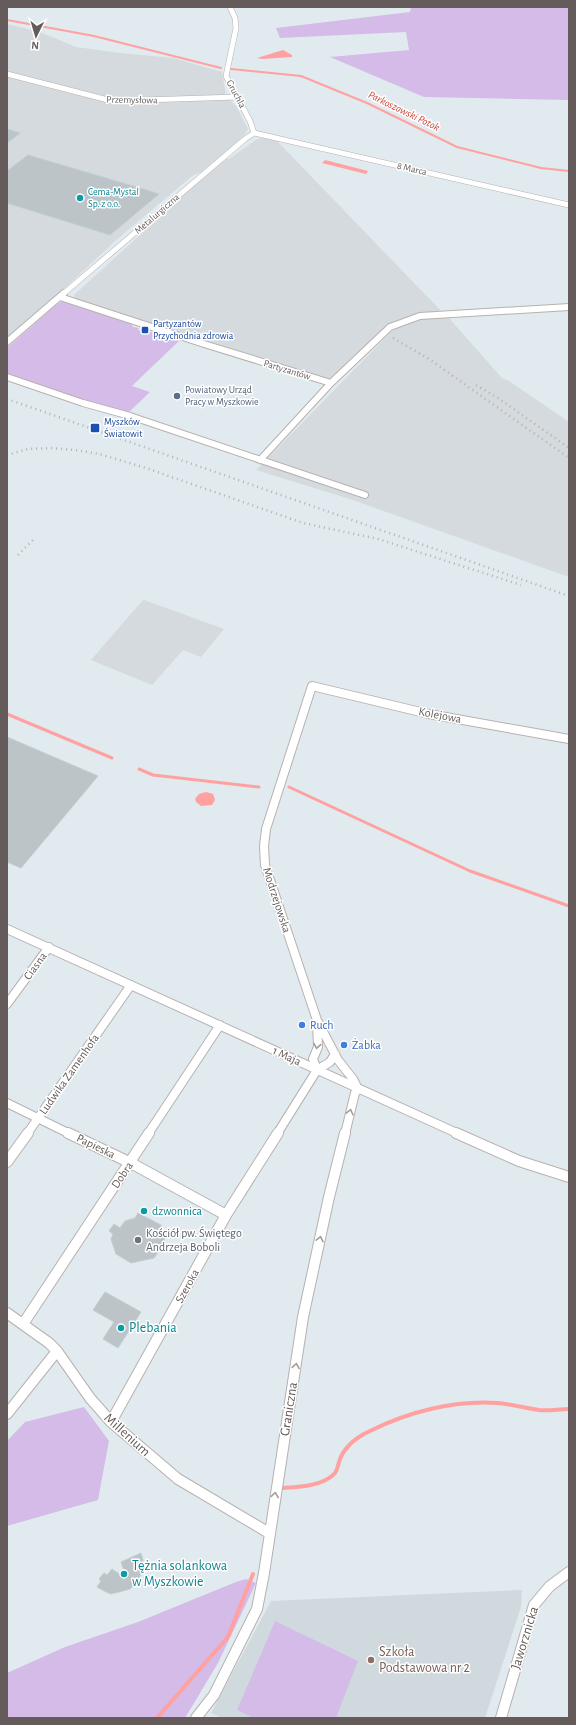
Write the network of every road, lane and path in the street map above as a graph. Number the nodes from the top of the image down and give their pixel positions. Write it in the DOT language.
graph roads {
  1 [pos="230,7"];
  2 [pos="7,74"];
  3 [pos="237,97"];
  4 [pos="254,133"];
  5 [pos="569,205"];
  6 [pos="60,297"];
  7 [pos="569,308"];
  8 [pos="7,342"];
  9 [pos="7,377"];
  10 [pos="331,383"];
  11 [pos="260,460"];
  12 [pos="365,495"];
  13 [pos="312,686"];
  14 [pos="569,739"];
  15 [pos="7,928"];
  16 [pos="49,948"];
  17 [pos="131,985"];
  18 [pos="7,1004"];
  19 [pos="317,1020"];
  20 [pos="220,1025"];
  21 [pos="335,1054"];
  22 [pos="317,1070"];
  23 [pos="358,1089"];
  24 [pos="7,1102"];
  25 [pos="38,1118"];
  26 [pos="7,1162"];
  27 [pos="131,1163"];
  28 [pos="569,1177"];
  29 [pos="226,1215"];
  30 [pos="7,1313"];
  31 [pos="24,1324"];
  32 [pos="57,1351"];
  33 [pos="7,1414"];
  34 [pos="111,1422"];
  35 [pos="269,1533"];
  36 [pos="569,1572"];
  37 [pos="196,1718"];
  38 [pos="501,1718"];
  1 -- 3 [label="street, Gruchla"];
  2 -- 3 [label="street, Przemysłowa"];
  3 -- 4 [label="street, Gruchla"];
  4 -- 5 [label="street, 8 Marca"];
  4 -- 6 [label="street, Metalurgiczna"];
  6 -- 8 [label="street"];
  6 -- 10 [label="street, Partyzantów"];
  7 -- 10 [label="street"];
  9 -- 11 [label="street"];
  10 -- 11 [label="street"];
  11 -- 12 [label="street"];
  13 -- 14 [label="street, Kolejowa"];
  13 -- 19 [label="street, Modrzejowska"];
  15 -- 16 [label="street, 1 Maja"];
  16 -- 17 [label="street, 1 Maja"];
  16 -- 18 [label="street, Ciasna"];
  17 -- 20 [label="street, 1 Maja"];
  17 -- 25 [label="street, Ludwika Zamenhofa"];
  19 -- 21 [label="street, Modrzejowska"];
  19 -- 22 [label="street, Modrzejowska, one-way"];
  20 -- 22 [label="street, 1 Maja"];
  20 -- 27 [label="street, Dobra"];
  21 -- 22 [label="street"];
  21 -- 23 [label="street, Modrzejowska"];
  22 -- 23 [label="street, 1 Maja"];
  22 -- 29 [label="street, Szeroka"];
  23 -- 28 [label="street, 1 Maja"];
  35 -- 23 [label="street, Graniczna, one-way"];
  24 -- 25 [label="street, Papieska"];
  25 -- 26 [label="street, Ludwika Zamenhofa"];
  25 -- 27 [label="street, Papieska"];
  27 -- 29 [label="street, Papieska"];
  27 -- 31 [label="street, Dobra"];
  29 -- 34 [label="street, Szeroka"];
  30 -- 31 [label="street, Millenium"];
  31 -- 32 [label="street, Millenium"];
  32 -- 33 [label="street"];
  32 -- 34 [label="street, Millenium"];
  34 -- 35 [label="street, Millenium"];
  35 -- 37 [label="street, Graniczna"];
  36 -- 38 [label="street, Jaworznicka"];
}
